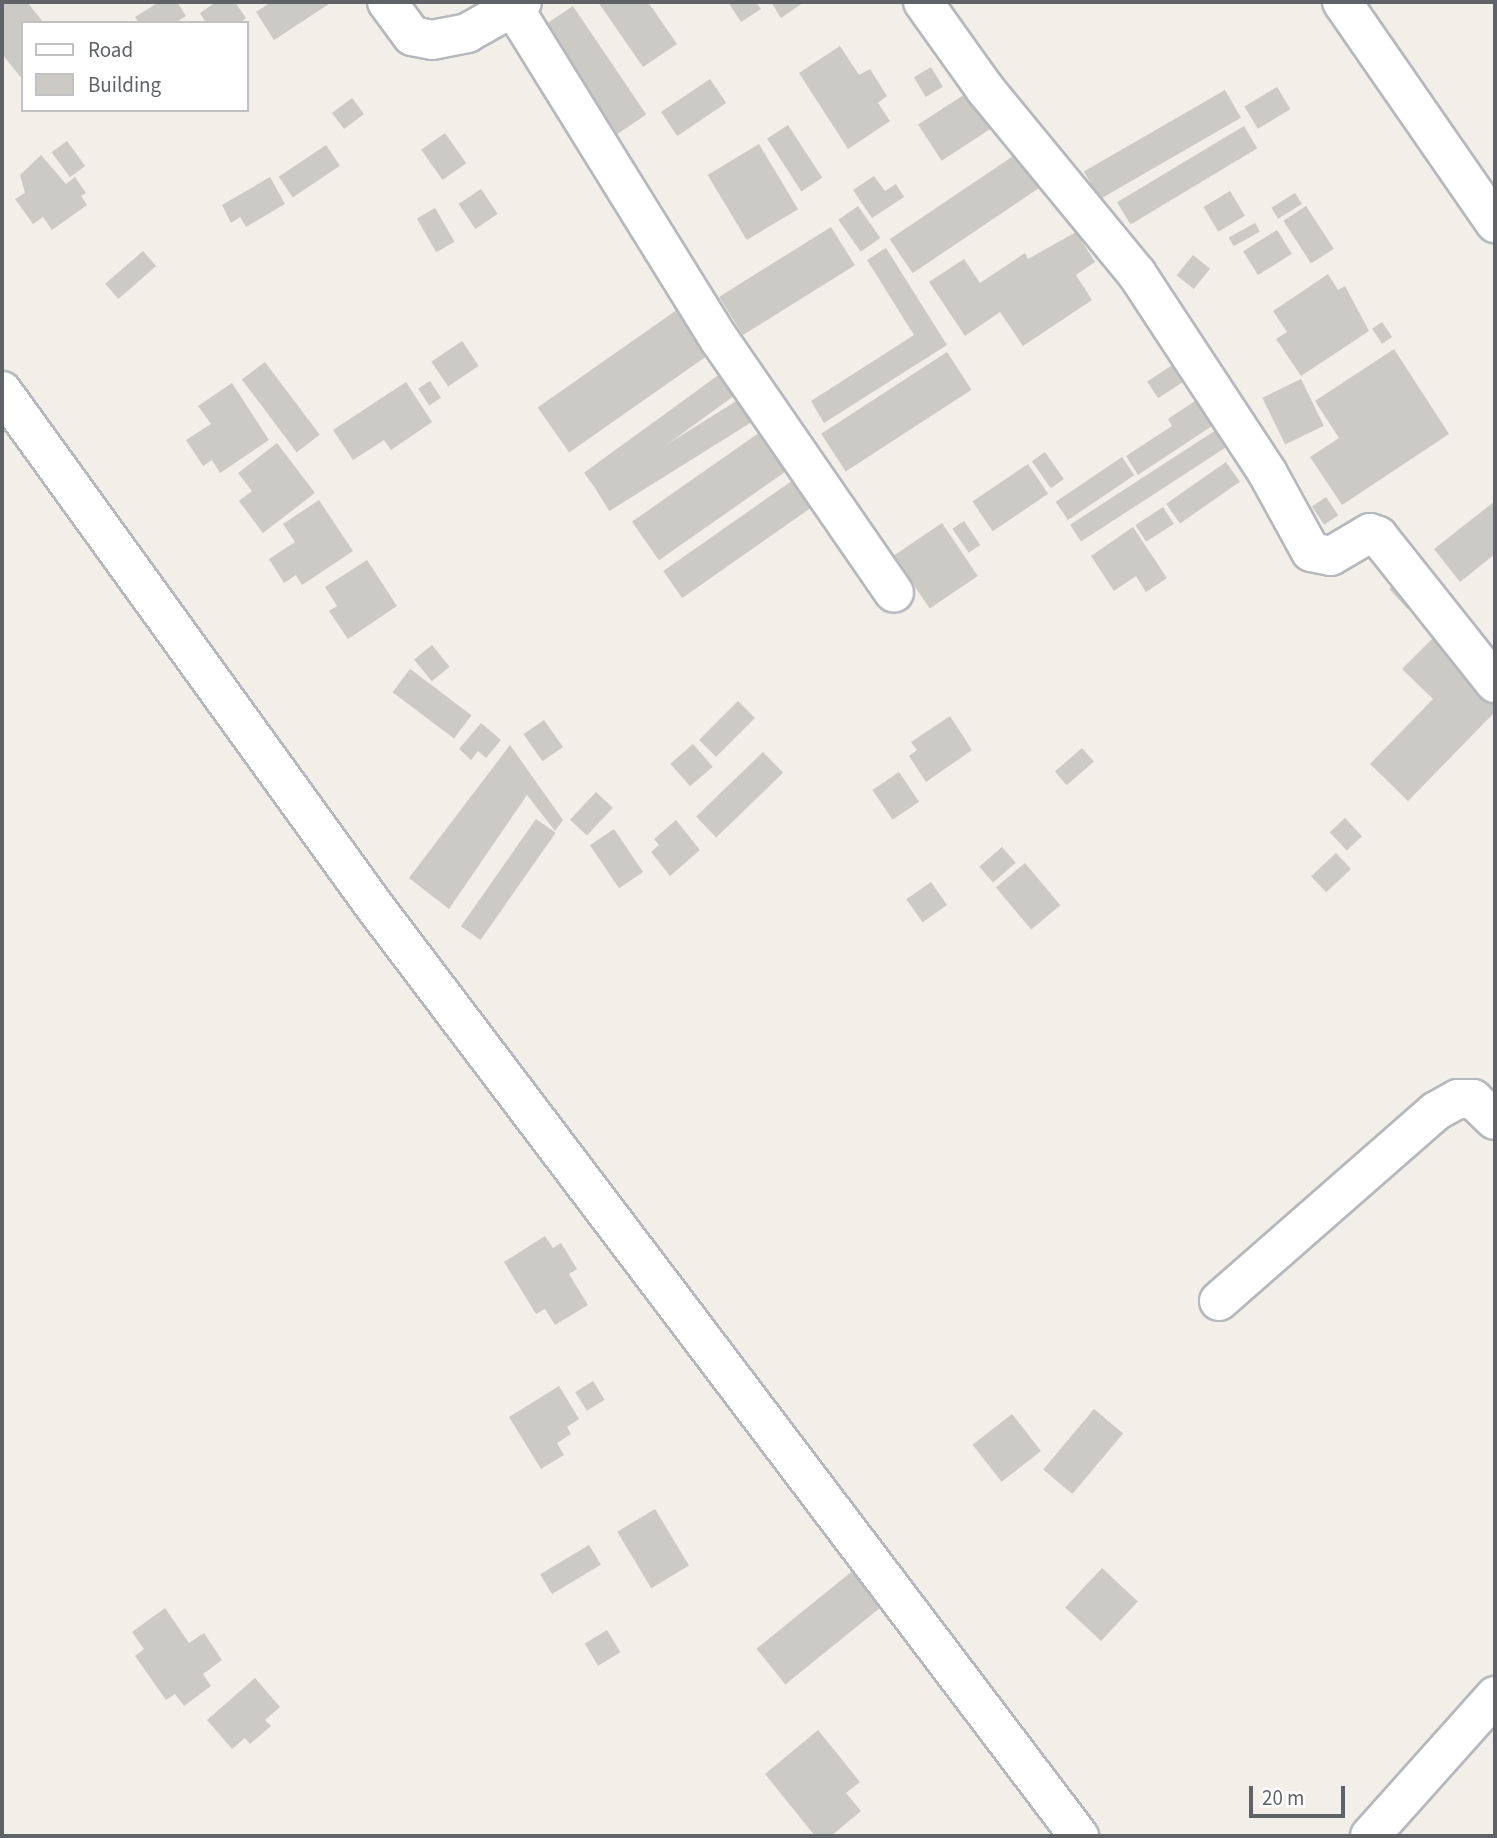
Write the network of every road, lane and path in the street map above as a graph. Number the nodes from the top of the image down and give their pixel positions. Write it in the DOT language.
graph roads {
  1 [pos="387,2"];
  2 [pos="923,2"];
  3 [pos="1342,2"];
  4 [pos="517,5"];
  5 [pos="1495,223"];
  6 [pos="2,391"];
  7 [pos="894,593"];
  8 [pos="1495,682"];
  9 [pos="1495,1120"];
  10 [pos="1219,1301"];
  11 [pos="1495,1696"];
  12 [pos="1079,1836"];
  13 [pos="1370,1836"];
  1 -- 4 [label="street"];
  2 -- 8 [label="street"];
  3 -- 5 [label="street"];
  4 -- 7 [label="street"];
  6 -- 12 [label="street"];
  9 -- 10 [label="street"];
  11 -- 13 [label="street"];
}
